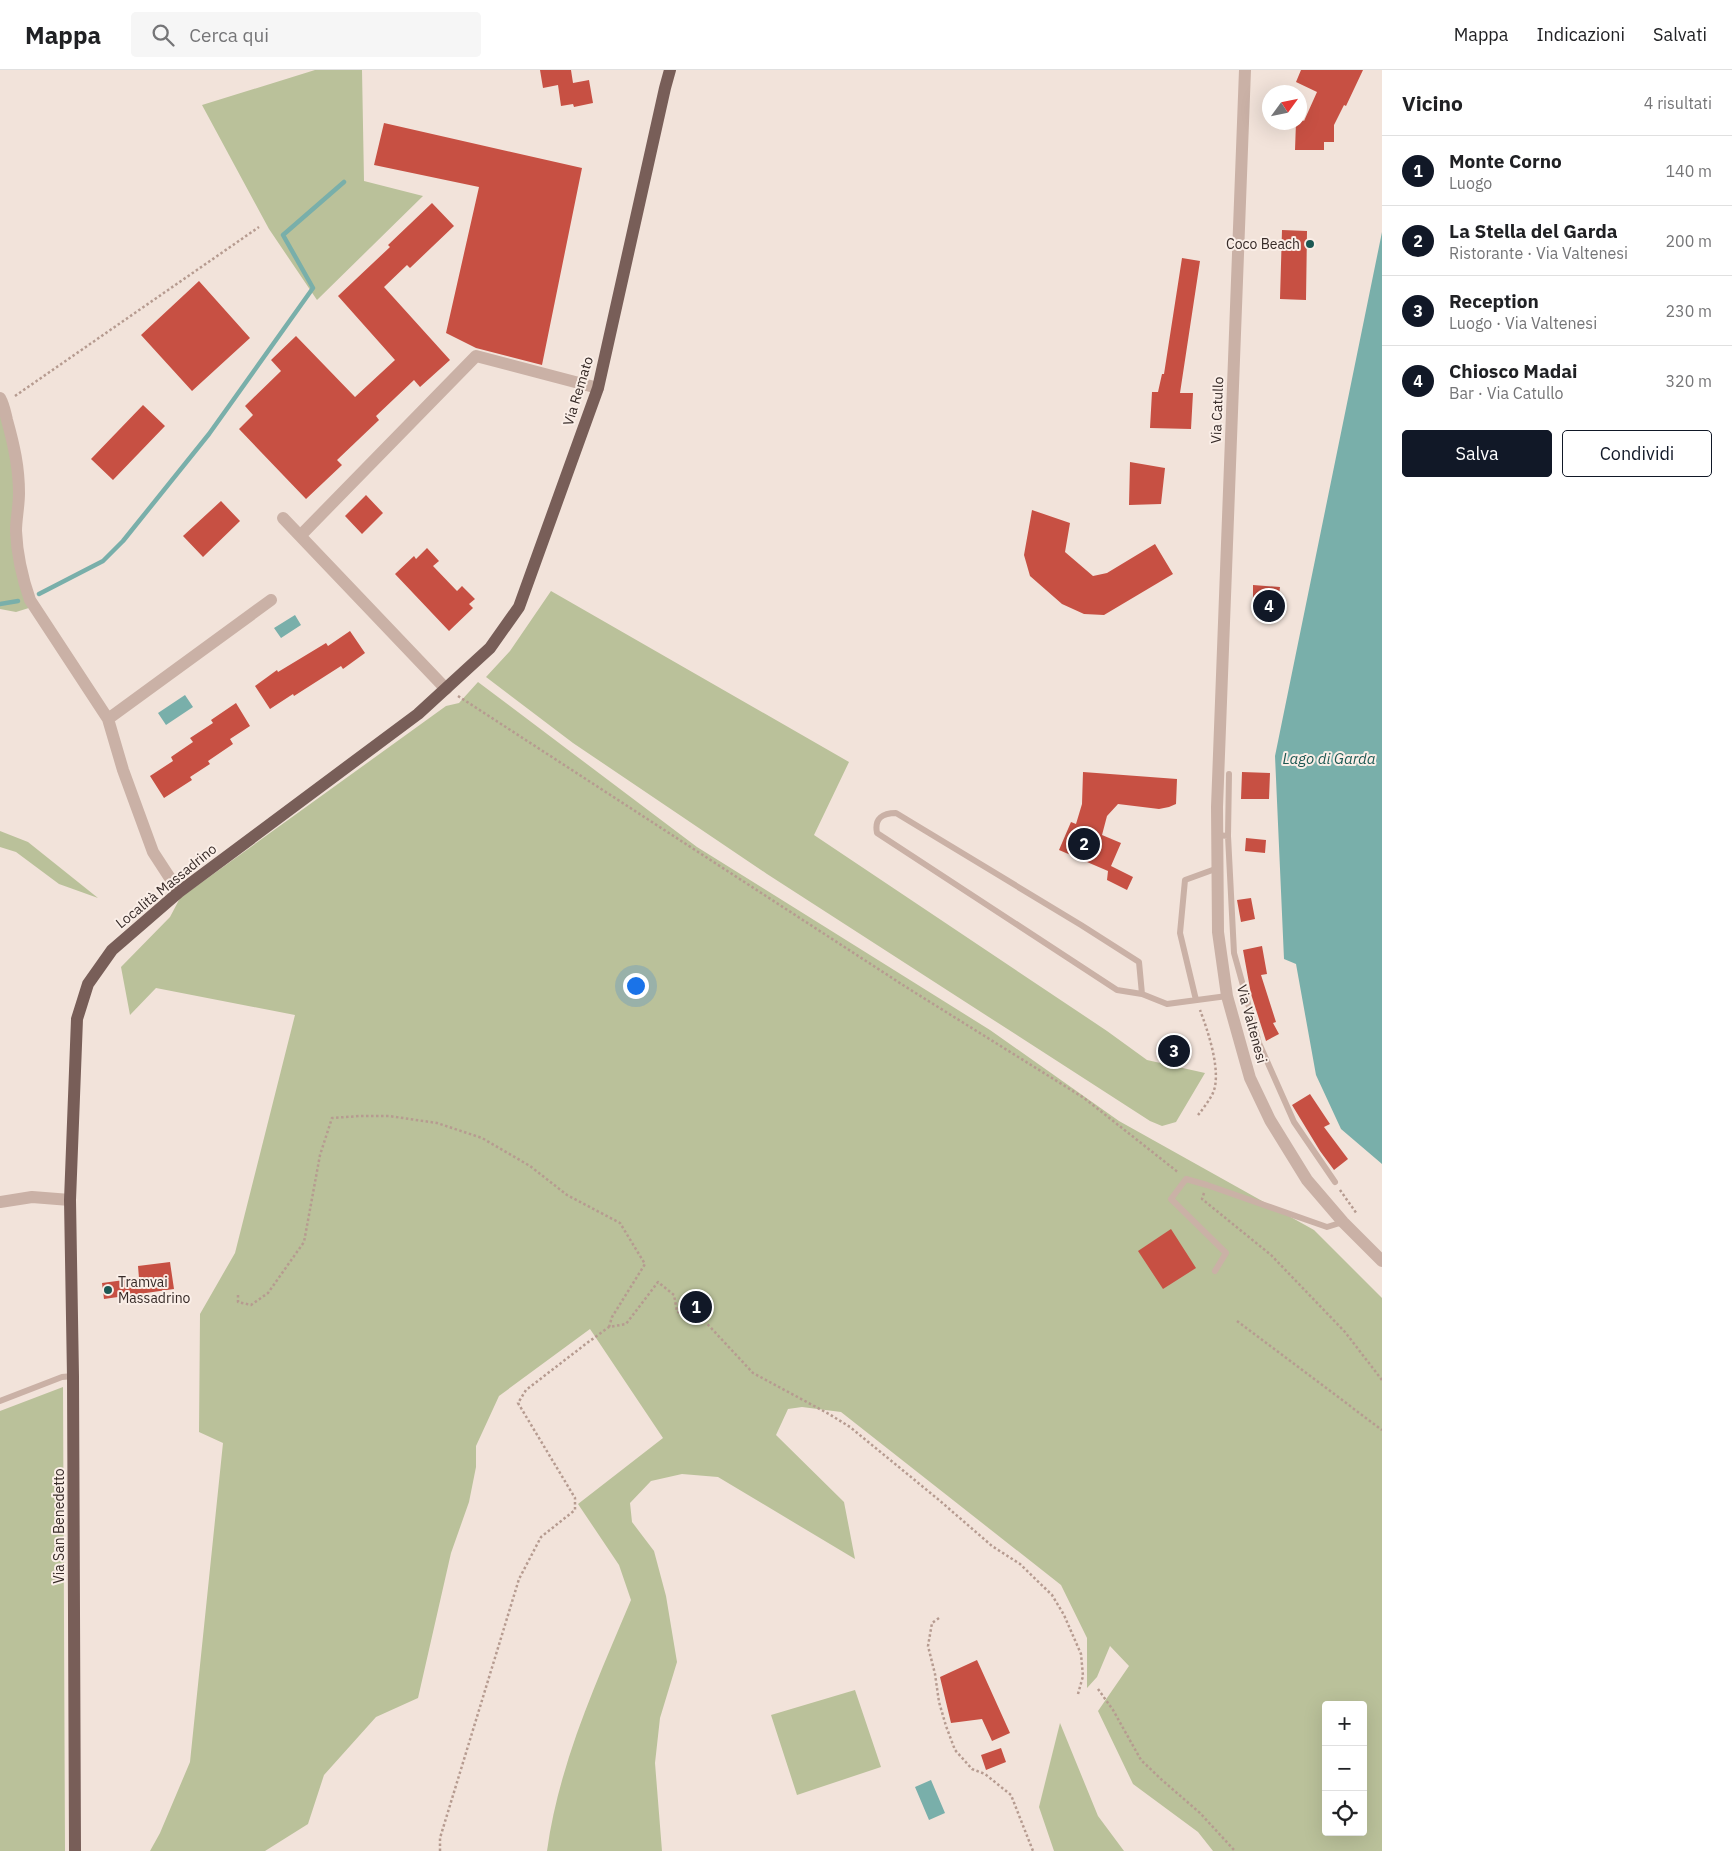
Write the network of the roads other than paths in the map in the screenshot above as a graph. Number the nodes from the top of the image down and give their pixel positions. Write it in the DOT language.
graph roads {
  1 [pos="670,70"];
  2 [pos="1245,70"];
  3 [pos="598,388"];
  4 [pos="2,401"];
  5 [pos="283,518"];
  6 [pos="300,536"];
  7 [pos="271,600"];
  8 [pos="446,689"];
  9 [pos="108,719"];
  10 [pos="1219,752"];
  11 [pos="1229,774"];
  12 [pos="1222,836"];
  13 [pos="1218,868"];
  14 [pos="179,892"];
  15 [pos="1142,994"];
  16 [pos="1227,996"];
  17 [pos="1196,1000"];
  18 [pos="1335,1182"];
  19 [pos="66,1200"];
  20 [pos="0,1202"];
  21 [pos="1343,1222"];
  22 [pos="1382,1261"];
  23 [pos="1215,1271"];
  24 [pos="67,1376"];
  25 [pos="0,1401"];
  26 [pos="75,1851"];
  1 -- 3 [label="main road, Via Remato"];
  2 -- 10 [label="street, Via Catullo"];
  3 -- 6 [label="street"];
  3 -- 8 [label="main road, Via Remato"];
  4 -- 9 [label="street"];
  5 -- 6 [label="street"];
  6 -- 8 [label="street"];
  7 -- 9 [label="street"];
  8 -- 14 [label="main road, Località Massadrino"];
  9 -- 14 [label="street"];
  10 -- 12 [label="street, Via Valtenesi"];
  11 -- 12 [label="lane"];
  12 -- 13 [label="street, Via Valtenesi"];
  12 -- 18 [label="lane"];
  13 -- 16 [label="street, Via Valtenesi"];
  13 -- 17 [label="lane"];
  14 -- 19 [label="main road, Località Massadrino"];
  15 -- 15 [label="lane"];
  15 -- 17 [label="lane"];
  16 -- 17 [label="lane"];
  16 -- 21 [label="street, Via Valtenesi"];
  19 -- 20 [label="street"];
  19 -- 24 [label="main road, Via San Benedetto"];
  21 -- 22 [label="street, Via Valtenesi"];
  21 -- 23 [label="lane"];
  24 -- 25 [label="lane"];
  24 -- 26 [label="main road, Via San Benedetto"];
}
